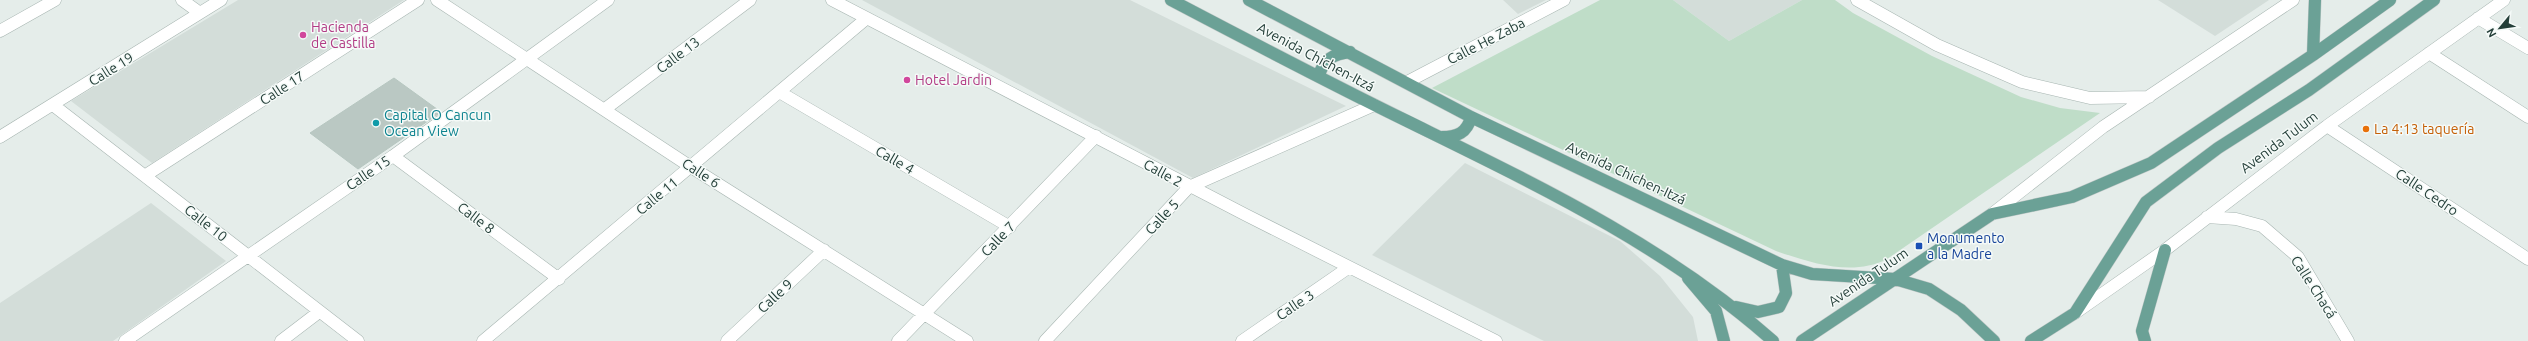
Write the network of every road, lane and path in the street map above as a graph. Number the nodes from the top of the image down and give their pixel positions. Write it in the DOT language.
graph roads {
  1 [pos="55,0"];
  2 [pos="182,0"];
  3 [pos="221,0"];
  4 [pos="418,0"];
  5 [pos="437,0"];
  6 [pos="608,0"];
  7 [pos="750,0"];
  8 [pos="832,0"];
  9 [pos="1171,0"];
  10 [pos="1249,0"];
  11 [pos="1564,0"];
  12 [pos="1857,0"];
  13 [pos="2292,0"];
  14 [pos="2315,0"];
  15 [pos="2390,0"];
  16 [pos="2434,0"];
  17 [pos="2504,0"];
  18 [pos="200,13"];
  19 [pos="867,18"];
  20 [pos="2478,18"];
  21 [pos="0,31"];
  22 [pos="2528,48"];
  23 [pos="1350,52"];
  24 [pos="2429,53"];
  25 [pos="2313,55"];
  26 [pos="529,58"];
  27 [pos="1319,76"];
  28 [pos="1407,82"];
  29 [pos="781,93"];
  30 [pos="2149,97"];
  31 [pos="53,105"];
  32 [pos="1374,105"];
  33 [pos="605,109"];
  34 [pos="1471,117"];
  35 [pos="2528,117"];
  36 [pos="2327,126"];
  37 [pos="1096,136"];
  38 [pos="0,137"];
  39 [pos="1441,138"];
  40 [pos="393,156"];
  41 [pos="691,167"];
  42 [pos="146,175"];
  43 [pos="1189,187"];
  44 [pos="1992,214"];
  45 [pos="2207,216"];
  46 [pos="1010,228"];
  47 [pos="824,250"];
  48 [pos="2165,250"];
  49 [pos="247,255"];
  50 [pos="2528,259"];
  51 [pos="1676,265"];
  52 [pos="1782,265"];
  53 [pos="1348,268"];
  54 [pos="559,279"];
  55 [pos="1895,279"];
  56 [pos="1735,307"];
  57 [pos="320,312"];
  58 [pos="2076,313"];
  59 [pos="924,315"];
  60 [pos="125,341"];
  61 [pos="281,341"];
  62 [pos="358,341"];
  63 [pos="483,341"];
  64 [pos="727,341"];
  65 [pos="898,341"];
  66 [pos="967,341"];
  67 [pos="1045,341"];
  68 [pos="1242,341"];
  69 [pos="1496,341"];
  70 [pos="1724,341"];
  71 [pos="1772,341"];
  72 [pos="1802,341"];
  73 [pos="1994,341"];
  74 [pos="2031,341"];
  75 [pos="2145,341"];
  76 [pos="2348,341"];
  1 -- 21 [label="street"];
  2 -- 18 [label="street"];
  3 -- 18 [label="street, Calle 19"];
  4 -- 42 [label="street, Calle 17"];
  5 -- 26 [label="street, Calle 6"];
  6 -- 26 [label="street, Calle 15"];
  7 -- 33 [label="street, Calle 13"];
  8 -- 19 [label="street, Calle 2"];
  9 -- 27 [label="main road, Avenida Chichen-Itzá"];
  10 -- 23 [label="main road, Avenida Chichen-Itzá"];
  11 -- 28 [label="street, Calle He Zaba"];
  12 -- 30 [label="street"];
  13 -- 30 [label="street, Avenida Tulum"];
  14 -- 25 [label="main road"];
  15 -- 25 [label="main road, Avenida Tulum"];
  16 -- 58 [label="main road, Avenida Tulum"];
  17 -- 20 [label="street, Avenida Tulum"];
  18 -- 31 [label="street, Calle 19"];
  19 -- 29 [label="street, Calle 11"];
  19 -- 37 [label="street, Calle 2"];
  20 -- 22 [label="street"];
  20 -- 24 [label="street, Avenida Tulum"];
  23 -- 27 [label="main road"];
  23 -- 28 [label="main road, Avenida Chichen-Itzá"];
  24 -- 35 [label="street"];
  24 -- 36 [label="street, Avenida Tulum"];
  25 -- 44 [label="main road, Avenida Tulum"];
  26 -- 33 [label="street, Calle 6"];
  26 -- 40 [label="street, Calle 15"];
  27 -- 32 [label="main road, Avenida Chichen-Itzá"];
  28 -- 34 [label="main road, Avenida Chichen-Itzá"];
  29 -- 41 [label="street, Calle 11"];
  29 -- 46 [label="street, Calle 4"];
  30 -- 44 [label="street, Avenida Tulum"];
  31 -- 38 [label="street, Calle 19"];
  31 -- 42 [label="street, Calle 10"];
  32 -- 39 [label="main road, Avenida Chichen-Itzá"];
  32 -- 43 [label="street, Calle 5"];
  33 -- 41 [label="street, Calle 6"];
  34 -- 39 [label="main road"];
  34 -- 52 [label="main road, Avenida Chichen-Itzá"];
  36 -- 45 [label="street, Avenida Tulum"];
  36 -- 50 [label="street, Calle Cedro"];
  37 -- 43 [label="street, Calle 2"];
  37 -- 46 [label="street, Calle 7"];
  39 -- 51 [label="main road, Avenida Chichen-Itzá"];
  40 -- 49 [label="street, Calle 15"];
  40 -- 54 [label="street, Calle 8"];
  41 -- 47 [label="street, Calle 6"];
  41 -- 54 [label="street, Calle 11"];
  42 -- 49 [label="street, Calle 10"];
  43 -- 53 [label="street, Calle 2"];
  43 -- 67 [label="street, Calle 5"];
  44 -- 55 [label="main road, Avenida Tulum"];
  45 -- 48 [label="street, Avenida Tulum"];
  45 -- 76 [label="street, Calle Chacá"];
  46 -- 59 [label="street, Calle 7"];
  47 -- 59 [label="street, Calle 6"];
  47 -- 64 [label="street, Calle 9"];
  48 -- 58 [label="street, Avenida Tulum"];
  48 -- 75 [label="main road"];
  49 -- 57 [label="street, Calle 10"];
  49 -- 60 [label="street, Calle 15"];
  51 -- 56 [label="main road, Avenida Chichen-Itzá"];
  51 -- 70 [label="main road"];
  52 -- 55 [label="main road, Avenida Chichen-Itzá"];
  52 -- 56 [label="main road"];
  53 -- 68 [label="street, Calle 3"];
  53 -- 69 [label="street, Calle 2"];
  54 -- 63 [label="street, Calle 11"];
  55 -- 72 [label="main road, Avenida Tulum"];
  55 -- 73 [label="main road, Avenida Chichen-Itzá"];
  56 -- 71 [label="main road, Avenida Chichen-Itzá"];
  57 -- 61 [label="street"];
  57 -- 62 [label="street, Calle 10"];
  58 -- 74 [label="main road, Avenida Tulum"];
  59 -- 65 [label="street, Calle 7"];
  59 -- 66 [label="street, Calle 6"];
}
